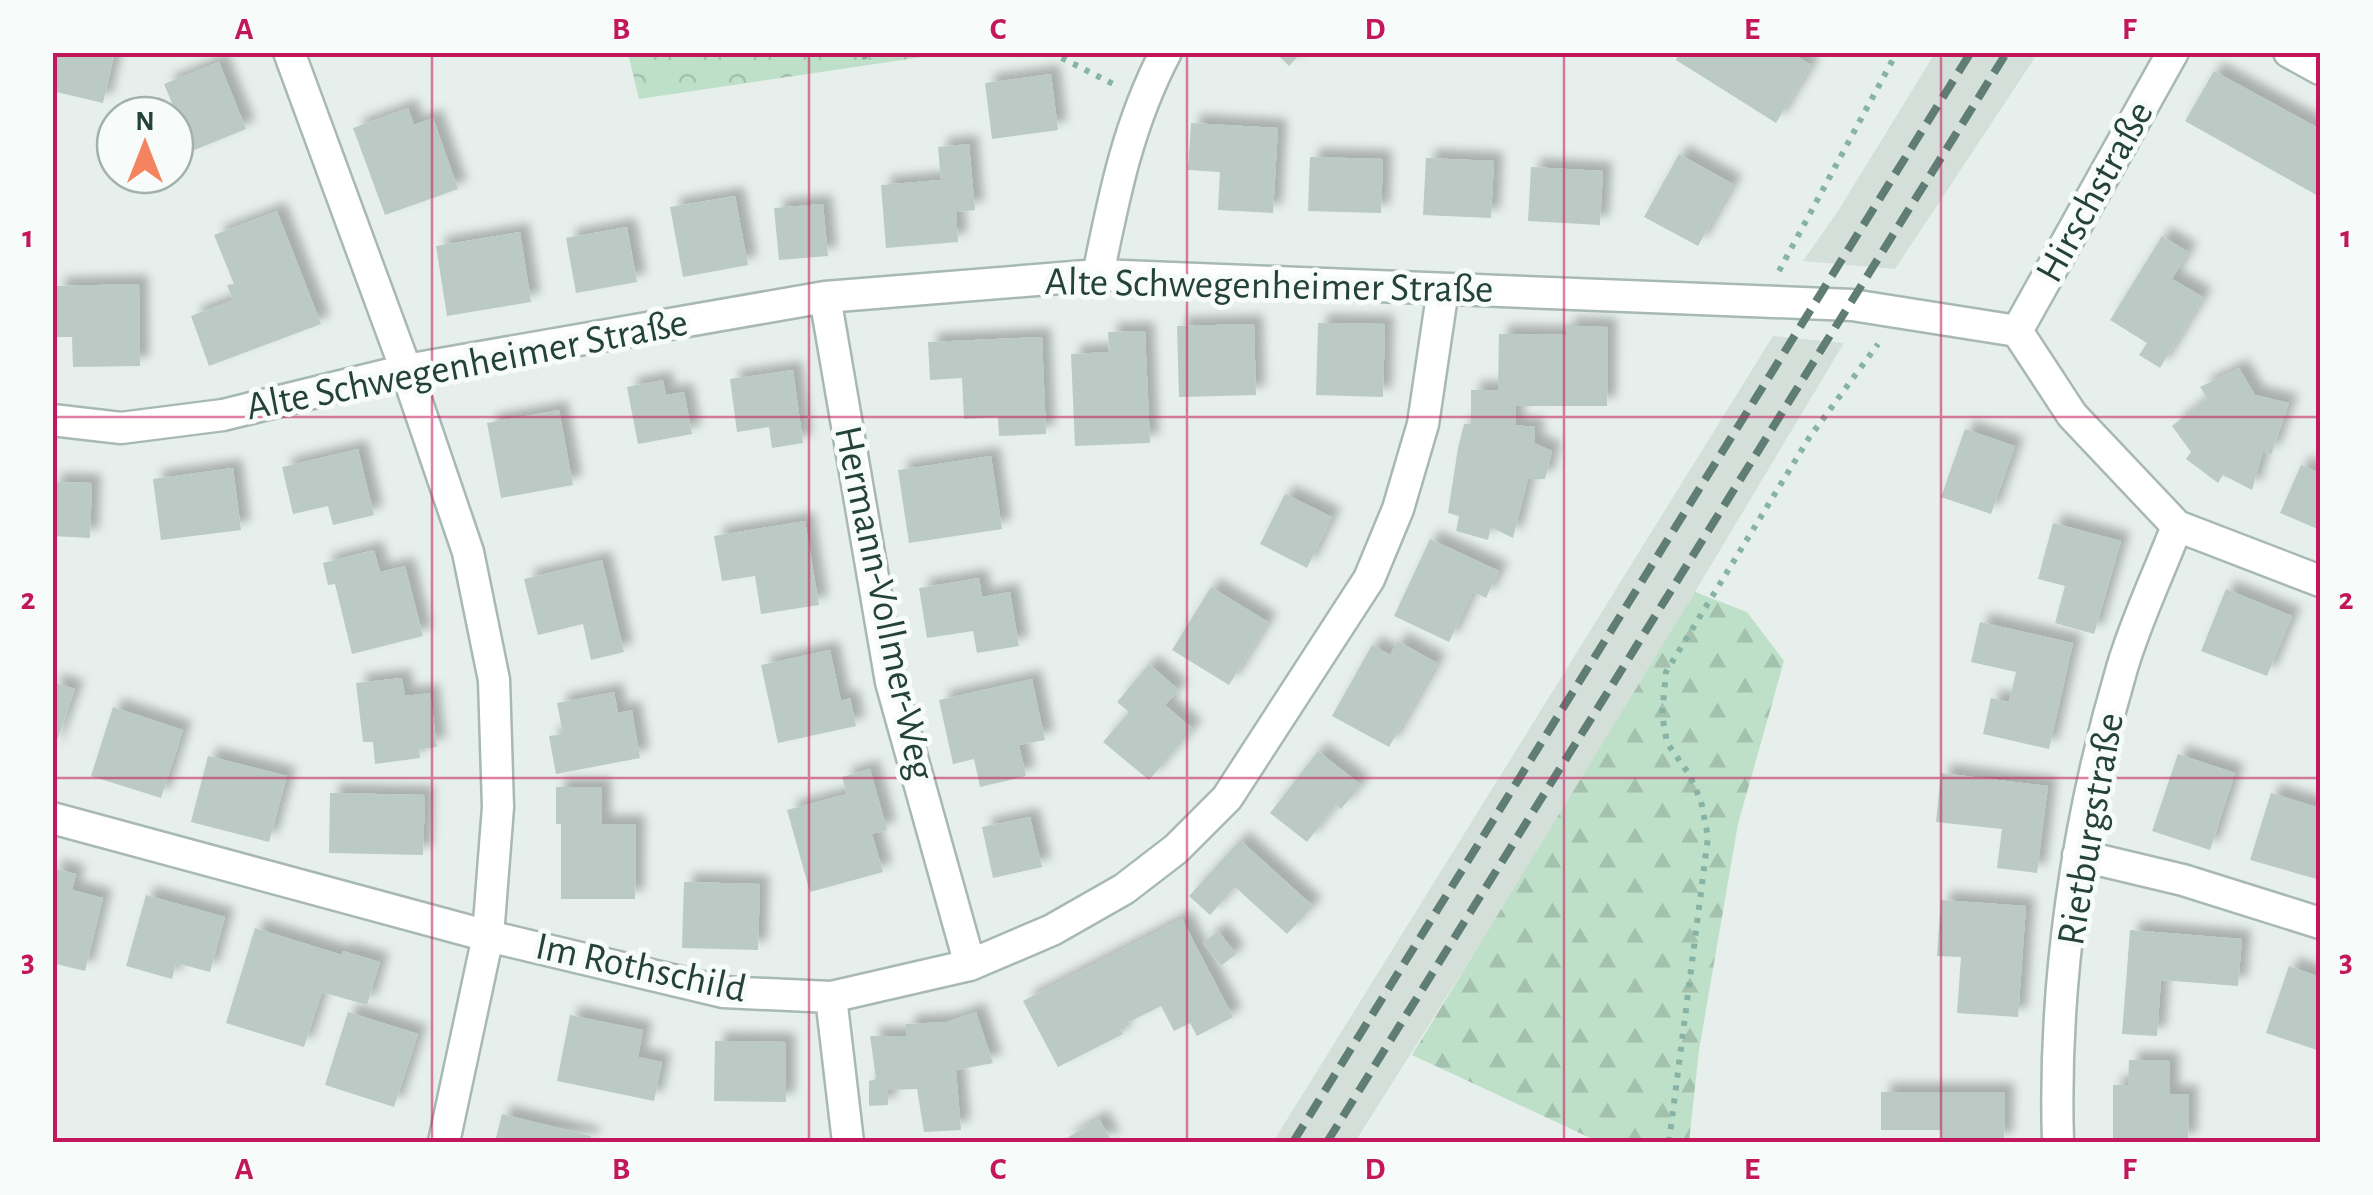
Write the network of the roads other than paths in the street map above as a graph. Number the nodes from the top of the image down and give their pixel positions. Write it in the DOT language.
graph roads {
  1 [pos="290,52"];
  2 [pos="1166,52"];
  3 [pos="2172,52"];
  4 [pos="2289,52"];
  5 [pos="2320,69"];
  6 [pos="1098,275"];
  7 [pos="1443,289"];
  8 [pos="825,296"];
  9 [pos="2017,332"];
  10 [pos="406,370"];
  11 [pos="52,420"];
  12 [pos="2177,526"];
  13 [pos="2320,581"];
  14 [pos="52,818"];
  15 [pos="2078,855"];
  16 [pos="2320,922"];
  17 [pos="488,936"];
  18 [pos="970,965"];
  19 [pos="831,997"];
  20 [pos="444,1142"];
  21 [pos="848,1142"];
  22 [pos="2058,1142"];
  1 -- 10 [label="street"];
  2 -- 6 [label="street"];
  3 -- 9 [label="street, Hirschstraße"];
  4 -- 5 [label="street"];
  6 -- 7 [label="street, Alte Schwegenheimer Straße"];
  6 -- 8 [label="street, Alte Schwegenheimer Straße"];
  7 -- 9 [label="street, Alte Schwegenheimer Straße"];
  7 -- 18 [label="street, Im Rothschild"];
  8 -- 10 [label="street, Alte Schwegenheimer Straße"];
  8 -- 18 [label="street, Hermann-Vollmer-Weg"];
  9 -- 12 [label="street"];
  10 -- 11 [label="street, Alte Schwegenheimer Straße"];
  10 -- 17 [label="street"];
  12 -- 13 [label="street"];
  12 -- 15 [label="street, Rietburgstraße"];
  14 -- 17 [label="street, Im Rothschild"];
  15 -- 16 [label="street"];
  15 -- 22 [label="street, Rietburgstraße"];
  17 -- 19 [label="street, Im Rothschild"];
  17 -- 20 [label="street"];
  18 -- 19 [label="street, Im Rothschild"];
  19 -- 21 [label="street"];
}
